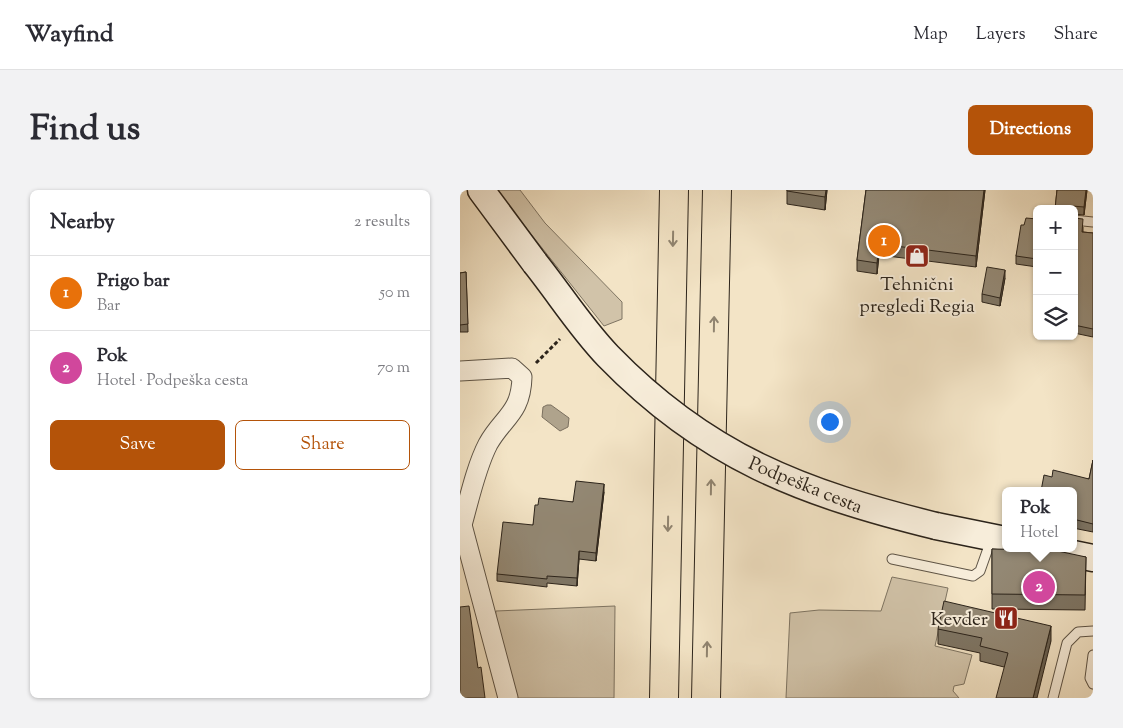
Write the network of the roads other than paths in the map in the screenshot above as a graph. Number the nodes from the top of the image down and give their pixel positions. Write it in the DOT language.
graph roads {
  1 [pos="481,190"];
  2 [pos="674,190"];
  3 [pos="718,190"];
  4 [pos="1078,220"];
  5 [pos="1093,222"];
  6 [pos="460,371"];
  7 [pos="461,526"];
  8 [pos="998,539"];
  9 [pos="1064,552"];
  10 [pos="1093,558"];
  11 [pos="892,559"];
  12 [pos="1093,631"];
  13 [pos="1093,655"];
  14 [pos="1093,684"];
  15 [pos="508,698"];
  16 [pos="664,698"];
  17 [pos="706,698"];
  18 [pos="1053,698"];
  1 -- 8 [label="main road, Podpeška cesta, bridge"];
  2 -- 16 [label="highway, one-way"];
  17 -- 3 [label="highway, one-way"];
  4 -- 5 [label="lane"];
  6 -- 7 [label="street"];
  7 -- 15 [label="street"];
  8 -- 11 [label="lane"];
  9 -- 10 [label="main road"];
  12 -- 18 [label="lane"];
  13 -- 14 [label="lane"];
}
